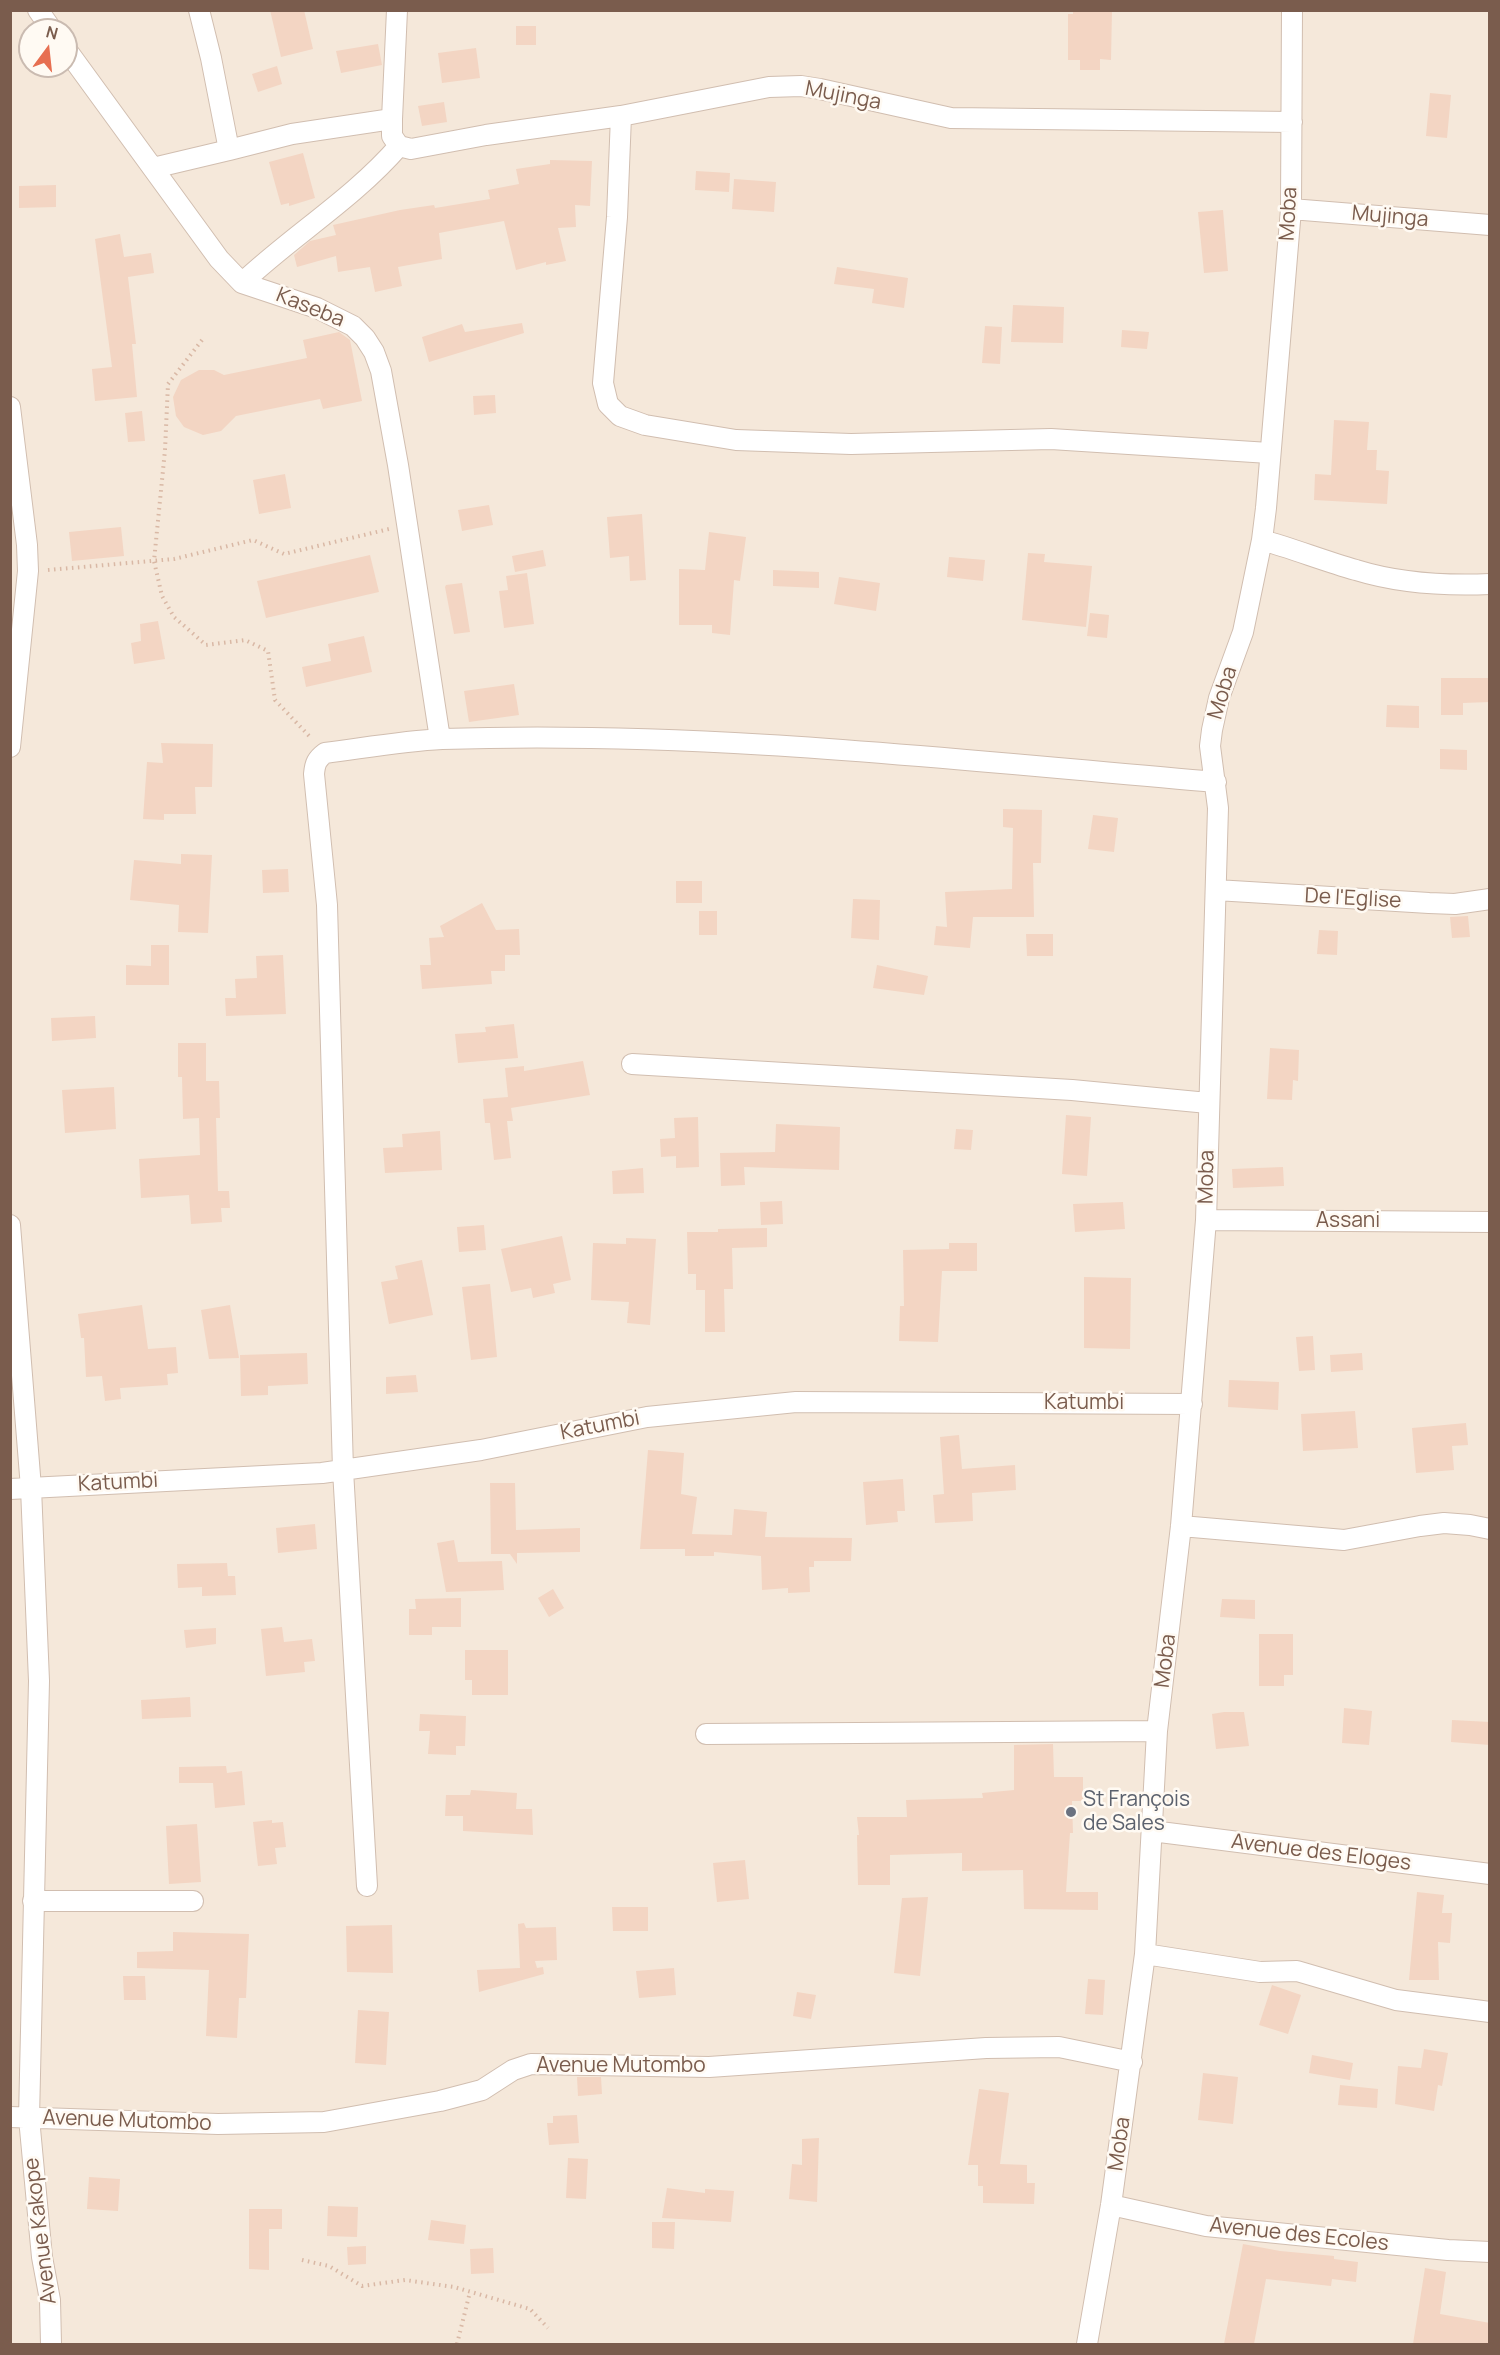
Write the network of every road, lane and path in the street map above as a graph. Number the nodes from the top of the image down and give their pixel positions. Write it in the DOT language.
graph roads {
  1 [pos="199,10"];
  2 [pos="397,10"];
  3 [pos="1292,10"];
  4 [pos="78,65"];
  5 [pos="621,116"];
  6 [pos="392,119"];
  7 [pos="1292,123"];
  8 [pos="399,146"];
  9 [pos="229,150"];
  10 [pos="153,168"];
  11 [pos="1291,209"];
  12 [pos="1490,225"];
  13 [pos="242,283"];
  14 [pos="202,340"];
  15 [pos="10,407"];
  16 [pos="1269,453"];
  17 [pos="408,525"];
  18 [pos="1263,540"];
  19 [pos="154,561"];
  20 [pos="28,571"];
  21 [pos="1490,584"];
  22 [pos="440,739"];
  23 [pos="10,747"];
  24 [pos="325,753"];
  25 [pos="1216,782"];
  26 [pos="1216,891"];
  27 [pos="1490,899"];
  28 [pos="632,1064"];
  29 [pos="1208,1103"];
  30 [pos="1206,1220"];
  31 [pos="1490,1222"];
  32 [pos="10,1225"];
  33 [pos="1192,1404"];
  34 [pos="344,1470"];
  35 [pos="31,1488"];
  36 [pos="10,1489"];
  37 [pos="1181,1526"];
  38 [pos="1490,1529"];
  39 [pos="1157,1731"];
  40 [pos="706,1734"];
  41 [pos="1152,1831"];
  42 [pos="1490,1874"];
  43 [pos="367,1886"];
  44 [pos="33,1900"];
  45 [pos="193,1901"];
  46 [pos="1146,1954"];
  47 [pos="1490,2012"];
  48 [pos="1132,2062"];
  49 [pos="20,2117"];
  50 [pos="1111,2205"];
  51 [pos="1490,2252"];
  52 [pos="302,2260"];
  53 [pos="470,2292"];
  54 [pos="548,2328"];
  55 [pos="51,2344"];
  56 [pos="457,2344"];
  57 [pos="1087,2344"];
  1 -- 9 [label="street"];
  2 -- 6 [label="street"];
  3 -- 7 [label="street, Moba"];
  4 -- 10 [label="street, Kaseba"];
  5 -- 7 [label="street, Mujinga"];
  5 -- 8 [label="street, Mujinga"];
  5 -- 16 [label="street"];
  6 -- 8 [label="street"];
  6 -- 9 [label="street"];
  7 -- 11 [label="street, Moba"];
  8 -- 13 [label="street"];
  9 -- 10 [label="street"];
  10 -- 13 [label="street, Kaseba"];
  11 -- 12 [label="street, Mujinga"];
  11 -- 16 [label="street, Moba"];
  13 -- 17 [label="street, Kaseba"];
  14 -- 19 [label="path"];
  15 -- 20 [label="street"];
  16 -- 18 [label="street, Moba"];
  17 -- 19 [label="path"];
  17 -- 22 [label="street, Kaseba"];
  18 -- 21 [label="street"];
  18 -- 25 [label="street, Moba"];
  19 -- 20 [label="path"];
  19 -- 24 [label="path"];
  20 -- 23 [label="street"];
  22 -- 24 [label="street"];
  22 -- 25 [label="street"];
  24 -- 34 [label="street"];
  25 -- 26 [label="street, Moba"];
  26 -- 27 [label="street, De l'Eglise"];
  26 -- 29 [label="street, Moba"];
  28 -- 29 [label="street"];
  29 -- 30 [label="street, Moba"];
  30 -- 31 [label="street, Assani"];
  30 -- 33 [label="street, Moba"];
  32 -- 35 [label="street, Avenue Kakope"];
  33 -- 34 [label="street, Katumbi"];
  33 -- 37 [label="street, Moba"];
  34 -- 35 [label="street, Katumbi"];
  34 -- 43 [label="street"];
  35 -- 36 [label="street, Katumbi"];
  35 -- 44 [label="street, Avenue Kakope"];
  37 -- 38 [label="street"];
  37 -- 39 [label="street, Moba"];
  39 -- 40 [label="street"];
  39 -- 41 [label="street, Moba"];
  41 -- 42 [label="street, Avenue des Eloges"];
  41 -- 46 [label="street, Moba"];
  44 -- 45 [label="street"];
  44 -- 49 [label="street, Avenue Kakope"];
  46 -- 47 [label="street"];
  46 -- 48 [label="street, Moba"];
  48 -- 49 [label="street, Avenue Mutombo"];
  48 -- 50 [label="street, Moba"];
  49 -- 55 [label="street, Avenue Kakope"];
  50 -- 51 [label="street, Avenue des Ecoles"];
  50 -- 57 [label="street, Moba"];
  52 -- 53 [label="path"];
  53 -- 54 [label="path"];
  53 -- 56 [label="path"];
}
